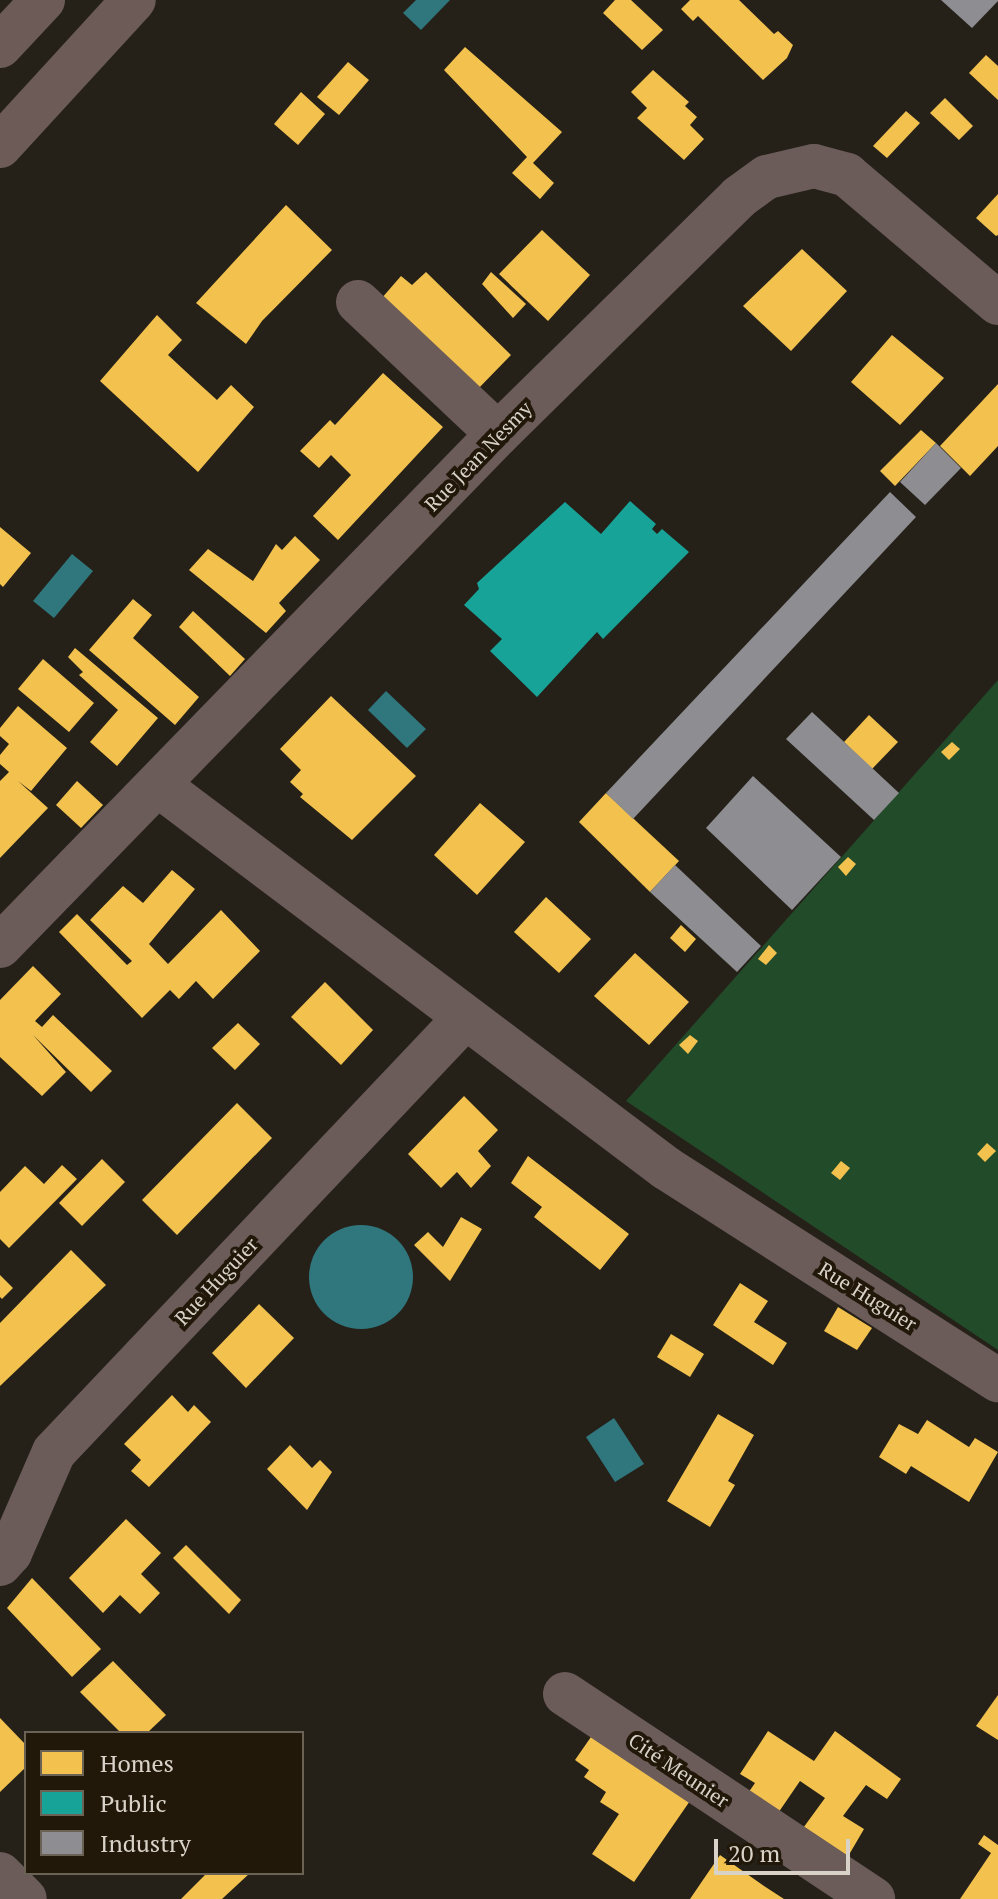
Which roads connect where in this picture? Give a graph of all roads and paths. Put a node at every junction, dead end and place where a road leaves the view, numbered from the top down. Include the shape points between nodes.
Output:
1 (43, 0) edge
2 (134, 0) edge
3 (0, 46) edge
4 (0, 146) edge
5 (358, 302) dead end
6 (998, 303) edge
7 (498, 434) junction
8 (158, 785) junction
9 (0, 946) edge
10 (464, 1019) junction
11 (998, 1380) edge
12 (0, 1564) edge
13 (565, 1694) dead end
14 (0, 1874) edge
15 (25, 1899) edge
16 (873, 1899) edge

1 - 3 main road
2 - 4 main road
5 - 7 street
6 - 7 street, Rue Jean Nesmy via 860,183 814,166 790,168 739,197
7 - 8 street, Rue Jean Nesmy
8 - 9 street, Rue Jean Nesmy
8 - 10 street, Rue Huguier
10 - 11 street, Rue Huguier via 666,1168
10 - 12 street, Rue Huguier via 54,1452 10,1553
13 - 16 street, Cité Meunier
14 - 15 street

